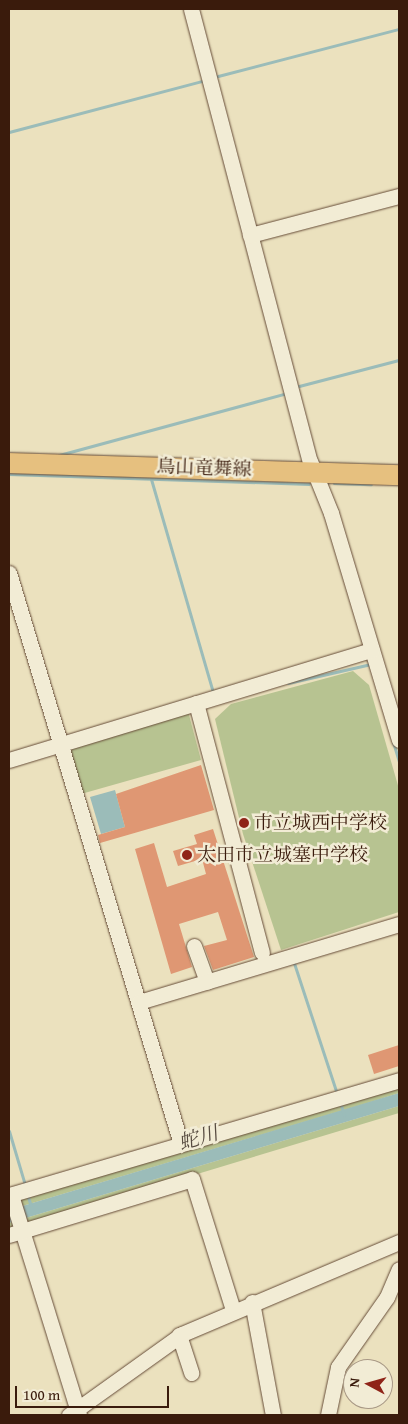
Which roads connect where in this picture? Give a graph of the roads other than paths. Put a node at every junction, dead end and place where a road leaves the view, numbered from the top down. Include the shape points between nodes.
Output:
1 (191, 9) edge
2 (399, 196) edge
3 (250, 235) junction
4 (9, 463) edge
5 (315, 472) junction
6 (399, 475) edge
7 (9, 573) edge
8 (372, 650) junction
9 (196, 703) junction
10 (399, 740) edge
11 (60, 744) junction
12 (9, 760) edge
13 (399, 924) edge
14 (194, 946) dead end
15 (262, 952) dead end
16 (206, 982) junction
17 (138, 999) junction
18 (399, 1080) edge
19 (181, 1144) junction
20 (10, 1196) edge
21 (17, 1232) edge
22 (399, 1242) edge
23 (399, 1269) edge
24 (252, 1302) junction
25 (233, 1310) junction
26 (179, 1335) junction
27 (191, 1373) dead end
28 (75, 1413) edge
29 (272, 1415) edge
30 (328, 1415) edge

1 - 3 street
2 - 3 street
3 - 5 street
4 - 5 main road, 鳥山竜舞線
5 - 6 main road, 鳥山竜舞線
5 - 8 street
7 - 11 street
8 - 9 street
8 - 10 street
9 - 11 street
9 - 15 street
11 - 12 street
11 - 17 street
13 - 16 street
14 - 16 street
16 - 17 street
17 - 19 street
18 - 19 street
19 - 20 street
20 - 21 street
21 - 25 street via 192,1179
21 - 28 street
22 - 24 street
23 - 30 street via 387,1297 338,1368
24 - 25 street
24 - 29 street
25 - 26 street
26 - 27 street
26 - 28 street

